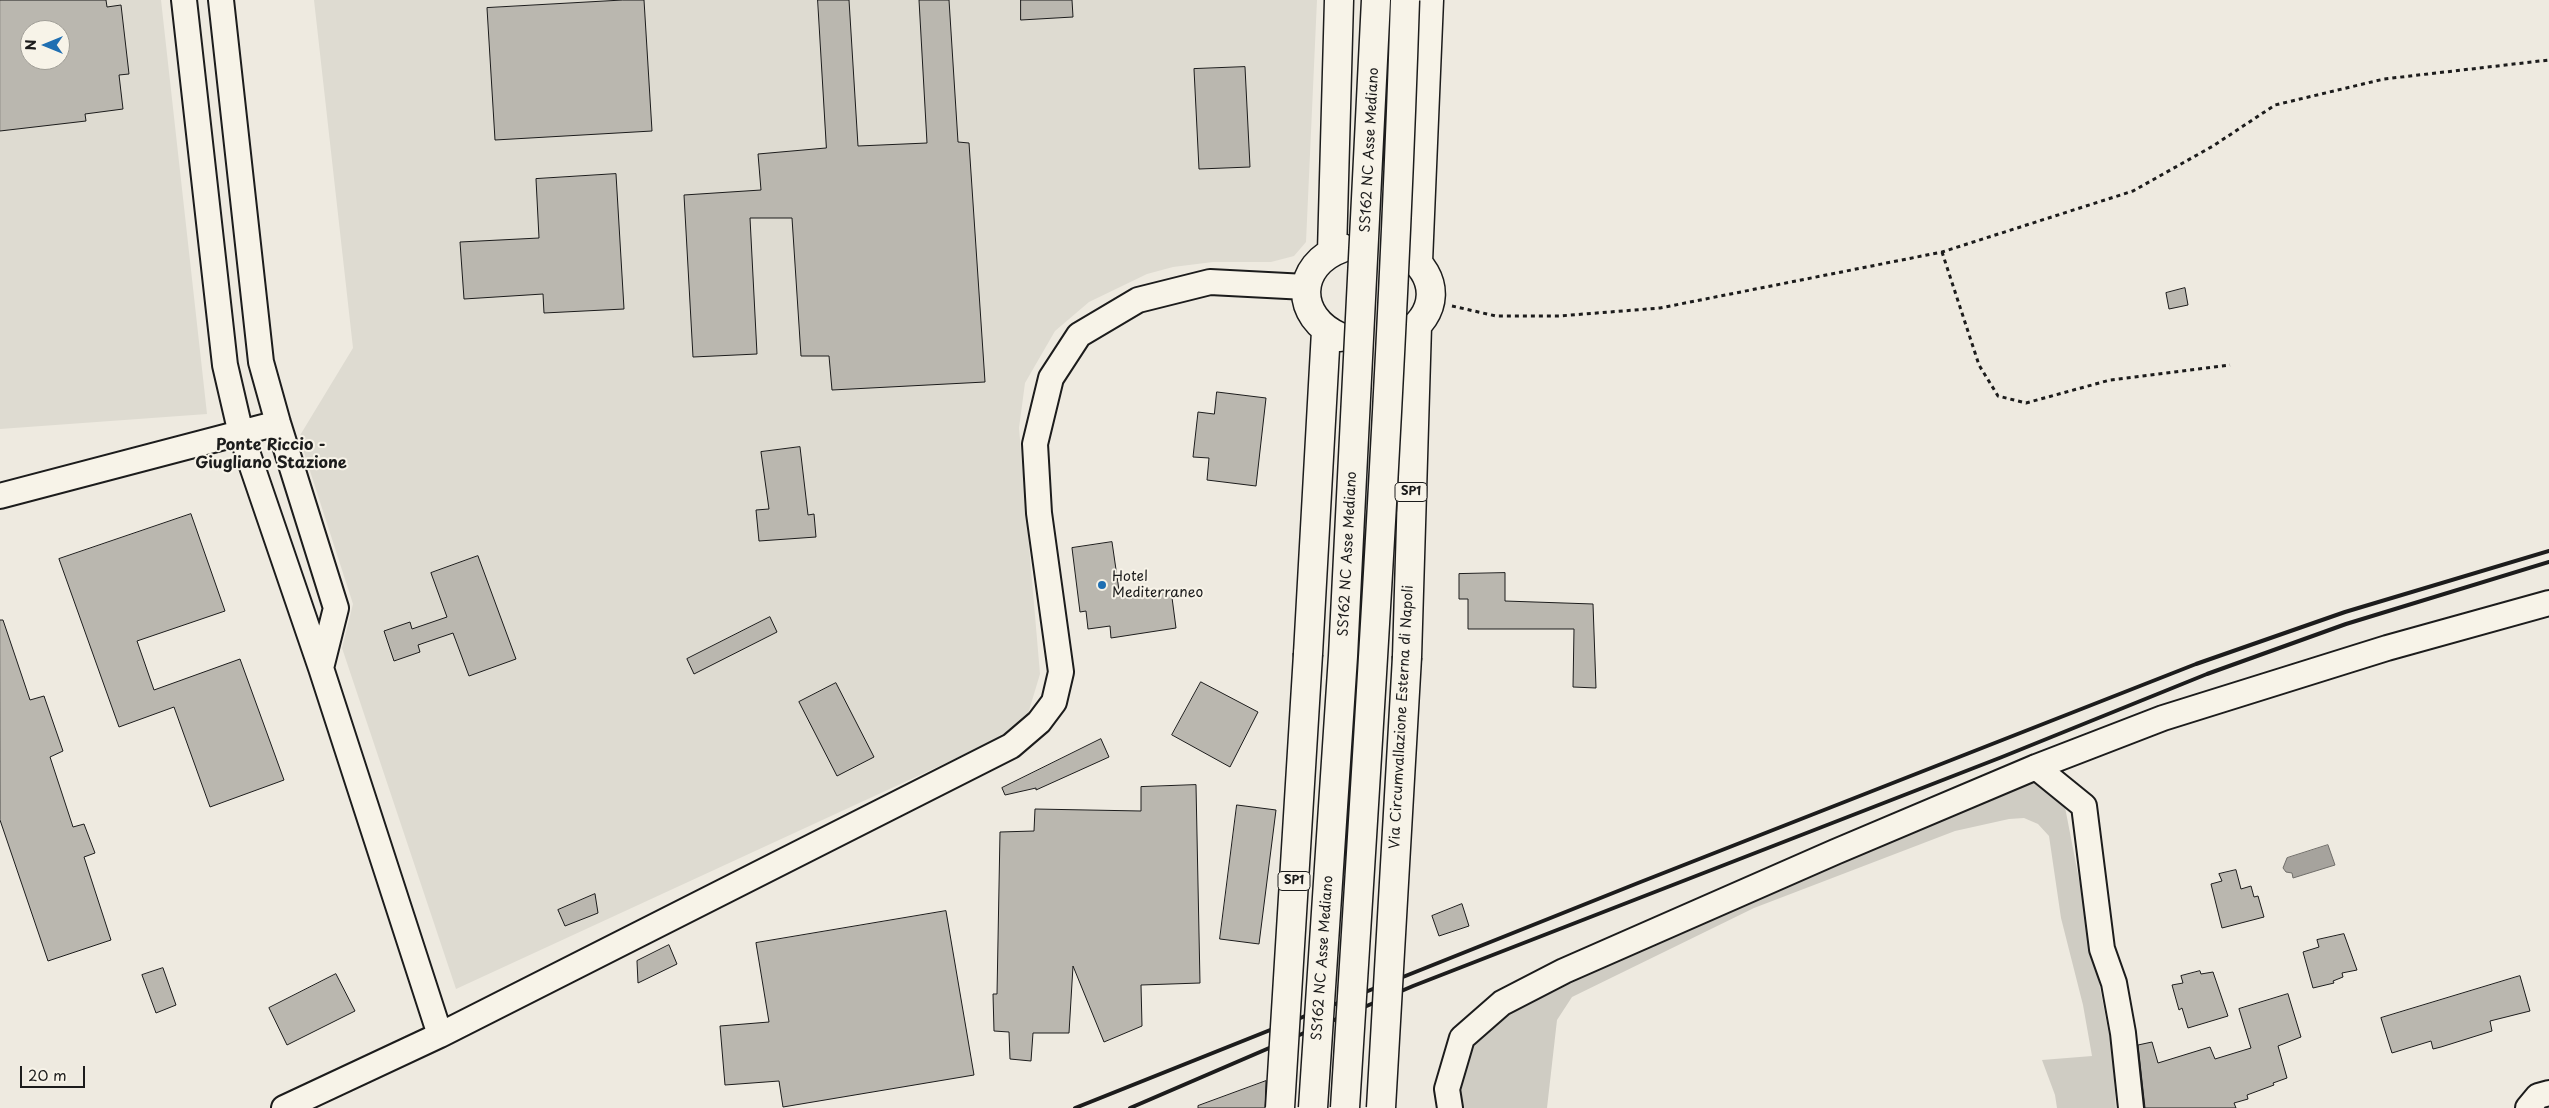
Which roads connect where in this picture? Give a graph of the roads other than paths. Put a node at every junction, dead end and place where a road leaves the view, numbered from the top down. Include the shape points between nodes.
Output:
1 (184, 0) edge
2 (220, 0) edge
3 (1340, 0) edge
4 (1376, 0) edge
5 (1405, 0) edge
6 (1429, 0) edge
7 (1306, 287) junction
8 (278, 423) junction
9 (240, 434) junction
10 (0, 496) edge
11 (2549, 603) edge
12 (321, 668) junction
13 (2036, 767) junction
14 (440, 1035) junction
15 (2549, 1093) edge
16 (284, 1108) edge
17 (1280, 1108) edge
18 (1314, 1108) edge
19 (1345, 1108) edge
20 (1381, 1108) edge
21 (1450, 1108) edge
22 (2131, 1108) edge
23 (2528, 1108) edge

1 - 9 street via 225,365
2 - 8 street via 261,362
3 - 7 main road via 1337,250 1316,263
4 - 18 main road, SS162 NC Asse Mediano, bridge via 1343,656
5 - 19 main road, SS162 NC Asse Mediano, bridge via 1400,160 1375,636
6 - 20 main road, Via Circumvallazione Esterna di Napoli / SP1, bridge via 1412,257 1427,274 1431,288 1425,317 1410,331 1407,657
7 - 14 street via 1210,282 1138,300 1079,335 1051,378 1036,444 1039,513 1060,672 1054,702 1039,722 1011,746
7 - 17 main road, SP1, bridge via 1308,307 1315,320 1333,334 1308,654
8 - 9 street
8 - 12 street via 336,608
9 - 10 street
9 - 12 street
11 - 13 street via 2387,648 2172,715
12 - 14 street
13 - 21 street via 1714,904 1564,971 1502,1003 1462,1038 1447,1089
13 - 22 street via 2084,806 2102,949 2123,1033
14 - 16 street
15 - 23 street via 2538,1096

